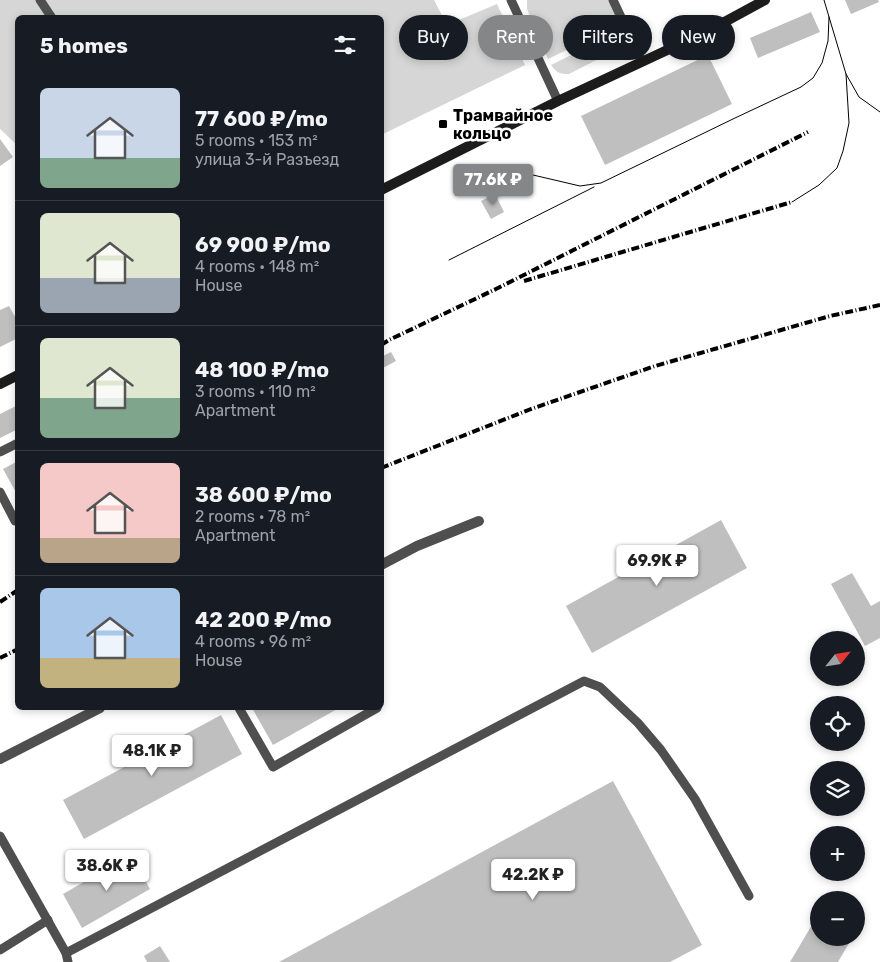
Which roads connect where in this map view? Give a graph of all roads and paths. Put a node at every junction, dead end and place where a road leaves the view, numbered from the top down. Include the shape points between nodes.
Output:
1 (40, 0) edge
2 (511, 0) edge
3 (613, 0) edge
4 (765, 0) edge
5 (50, 15) edge
6 (642, 62) junction
7 (558, 101) junction
8 (384, 188) edge
9 (15, 376) edge
10 (0, 384) edge
11 (15, 444) edge
12 (0, 452) edge
13 (0, 492) edge
14 (15, 521) edge
15 (479, 521) dead end
16 (384, 562) edge
17 (96, 710) edge
18 (240, 710) edge
19 (373, 710) edge
20 (0, 759) edge
21 (0, 836) edge
22 (749, 896) dead end
23 (48, 920) junction
24 (0, 950) edge
25 (67, 958) edge

1 - 5 lane
2 - 7 lane
3 - 6 lane
4 - 6 main road via 723,24
6 - 7 main road
7 - 8 main road
9 - 10 main road
11 - 12 lane
13 - 14 lane
15 - 16 street
17 - 20 street
18 - 19 lane via 273,767
21 - 23 lane
22 - 25 lane via 695,799 661,750 600,687 584,681
23 - 24 lane
23 - 25 lane

